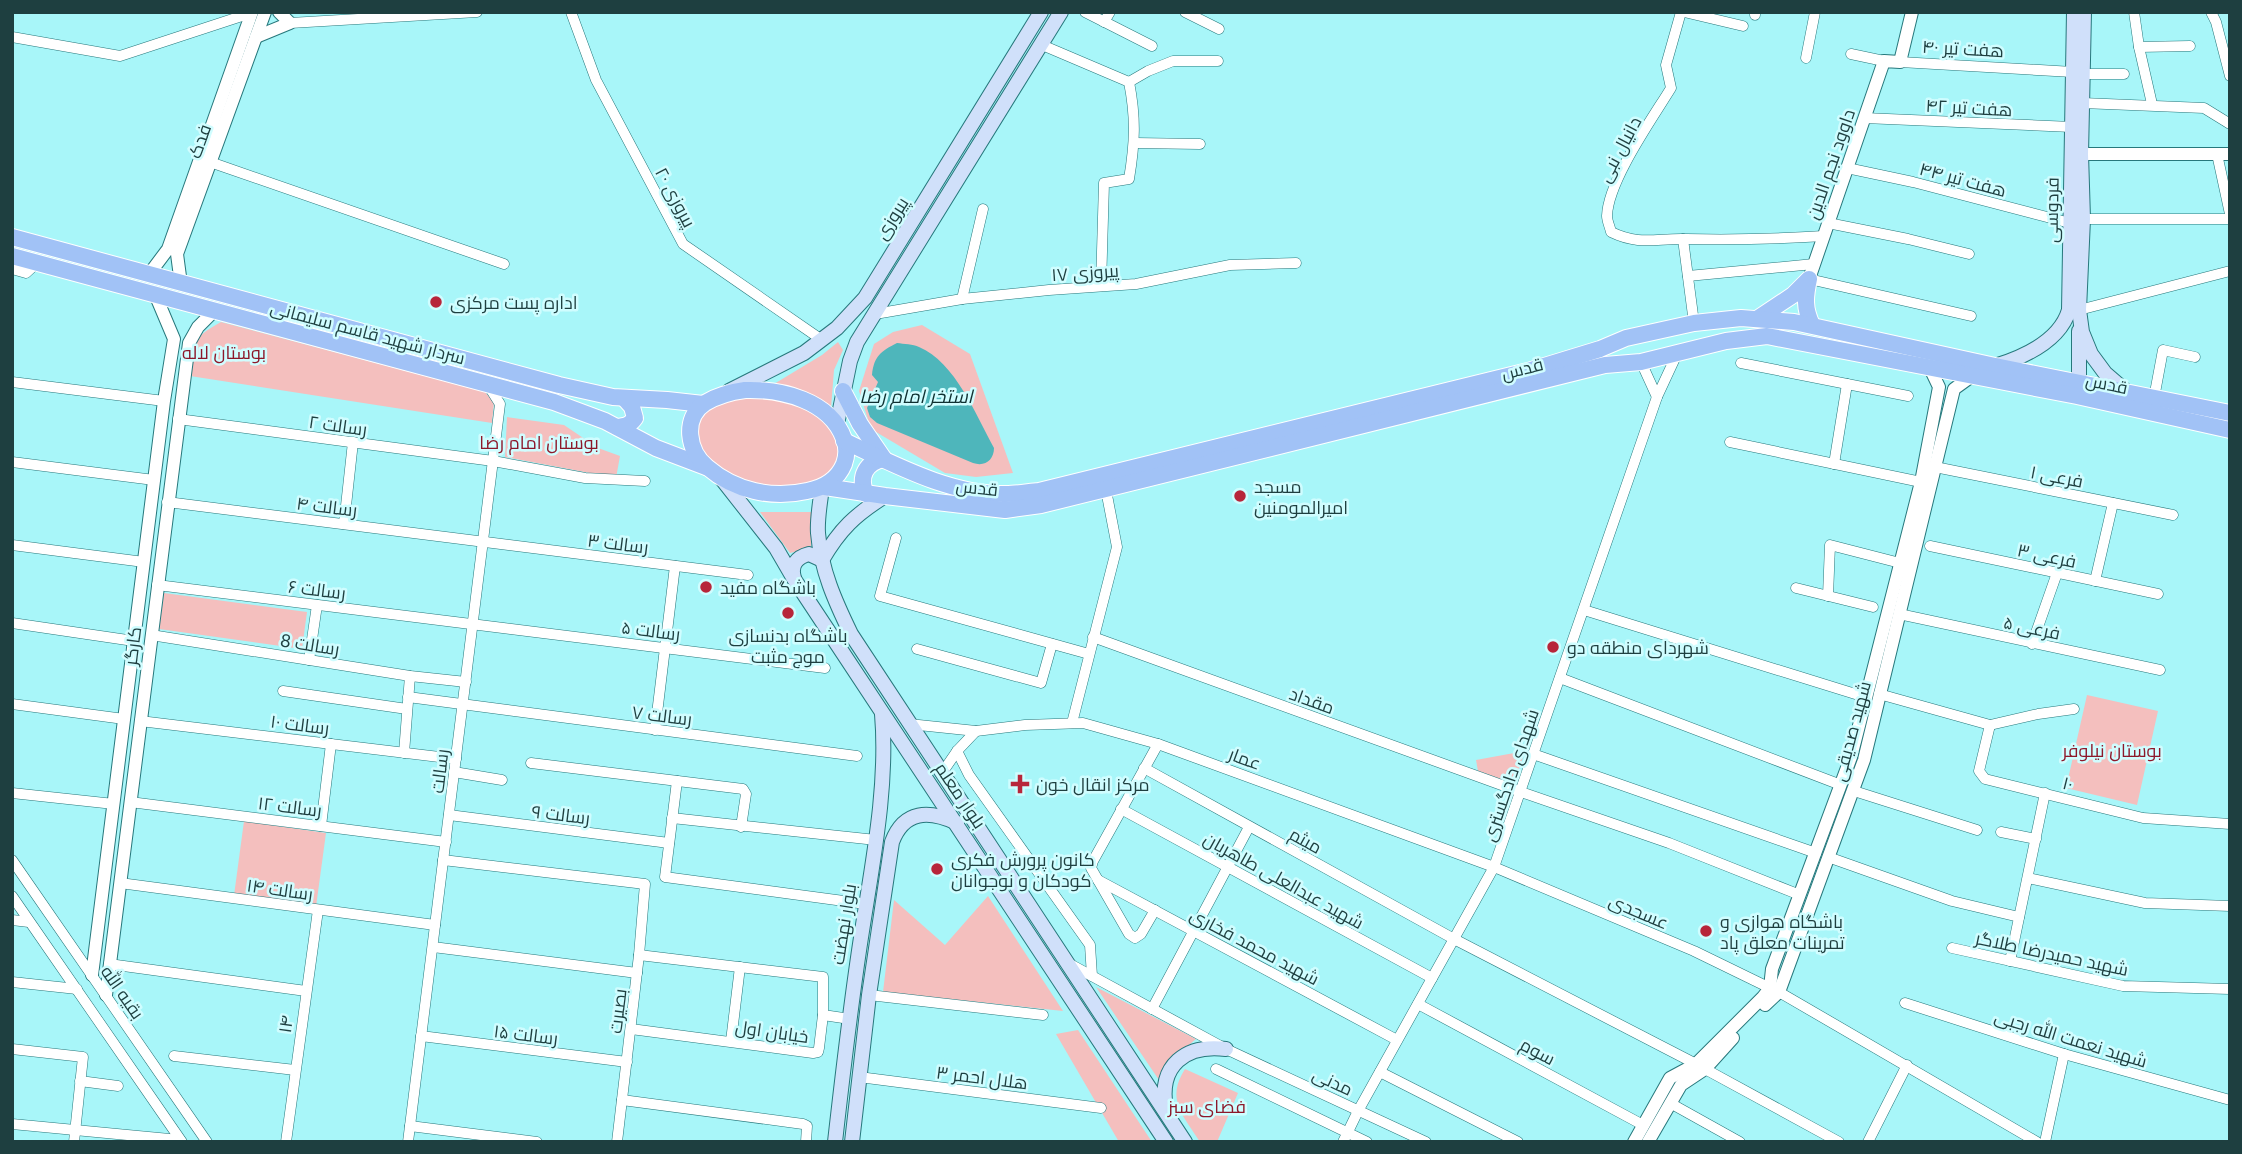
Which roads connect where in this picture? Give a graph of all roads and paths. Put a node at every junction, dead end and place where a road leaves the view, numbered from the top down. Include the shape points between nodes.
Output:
1 (265, 12) edge
2 (279, 12) edge
3 (477, 12) edge
4 (571, 12) edge
5 (1041, 12) edge
6 (1061, 12) edge
7 (1085, 12) edge
8 (1185, 12) edge
9 (1683, 12) edge
10 (1815, 12) edge
11 (1912, 12) edge
12 (2074, 12) edge
13 (2084, 12) edge
14 (2134, 12) edge
15 (2212, 12) edge
16 (251, 13) edge
17 (1107, 17) edge
18 (290, 23) junction
19 (1743, 26) dead end
20 (1219, 29) dead end
21 (12, 37) edge
22 (256, 37) junction
23 (1042, 45) junction
24 (1152, 46) dead end
25 (2190, 46) dead end
26 (2139, 47) junction
27 (1851, 54) dead end
28 (1807, 58) dead end
29 (1218, 61) dead end
30 (1884, 61) junction
31 (1900, 62) junction
32 (2229, 72) edge
33 (2078, 73) junction
34 (2124, 74) dead end
35 (1129, 82) junction
36 (2082, 103) junction
37 (2152, 104) junction
38 (1864, 118) junction
39 (2230, 124) edge
40 (2072, 127) junction
41 (1135, 144) junction
42 (1200, 144) dead end
43 (2076, 154) junction
44 (2224, 154) edge
45 (210, 162) junction
46 (1847, 168) junction
47 (983, 209) dead end
48 (2230, 216) edge
49 (2077, 221) junction
50 (1828, 223) junction
51 (1824, 236) junction
52 (12, 237) edge
53 (1683, 239) junction
54 (172, 251) junction
55 (1969, 254) dead end
56 (12, 256) edge
57 (37, 263) junction
58 (1296, 263) dead end
59 (504, 264) dead end
60 (12, 270) edge
61 (1812, 271) junction
62 (2230, 271) edge
63 (150, 273) junction
64 (1688, 276) junction
65 (181, 284) junction
66 (1101, 286) junction
67 (155, 294) junction
68 (962, 299) junction
69 (215, 310) junction
70 (2079, 310) junction
71 (875, 314) junction
72 (1971, 316) dead end
73 (1734, 319) junction
74 (1757, 319) junction
75 (1694, 323) junction
76 (1812, 326) junction
77 (1626, 338) junction
78 (174, 339) junction
79 (1736, 339) junction
80 (822, 340) junction
81 (189, 343) junction
82 (1677, 354) junction
83 (2195, 357) dead end
84 (1638, 362) junction
85 (1741, 363) dead end
86 (1929, 366) junction
87 (1995, 366) junction
88 (1972, 376) junction
89 (12, 382) edge
90 (488, 384) junction
91 (1847, 384) junction
92 (2078, 389) junction
93 (843, 391) junction
94 (2127, 392) junction
95 (724, 393) junction
96 (524, 394) junction
97 (1909, 396) dead end
98 (1657, 397) junction
99 (624, 398) junction
100 (2154, 398) junction
101 (164, 401) junction
102 (500, 404) junction
103 (703, 404) junction
104 (2230, 413) edge
105 (178, 419) junction
106 (1940, 420) junction
107 (837, 424) junction
108 (617, 427) junction
109 (2230, 430) edge
110 (844, 441) junction
111 (353, 442) junction
112 (1730, 442) dead end
113 (884, 459) junction
114 (494, 461) junction
115 (12, 462) edge
116 (1834, 464) junction
117 (1935, 467) junction
118 (712, 471) junction
119 (154, 480) junction
120 (645, 481) dead end
121 (1921, 482) junction
122 (823, 487) junction
123 (1106, 489) junction
124 (866, 494) junction
125 (885, 496) junction
126 (167, 502) junction
127 (2113, 503) junction
128 (2173, 515) dead end
129 (344, 524) junction
130 (148, 529) junction
131 (164, 531) junction
132 (896, 538) dead end
133 (483, 541) junction
134 (12, 545) edge
135 (1930, 546) dead end
136 (822, 560) junction
137 (144, 562) junction
138 (1900, 563) junction
139 (675, 566) junction
140 (2057, 573) junction
141 (748, 575) dead end
142 (794, 579) junction
143 (2095, 581) junction
144 (157, 584) junction
145 (1796, 588) dead end
146 (2158, 594) dead end
147 (1828, 596) junction
148 (317, 605) junction
149 (1873, 607) dead end
150 (1584, 610) junction
151 (1899, 614) junction
152 (12, 623) edge
153 (473, 625) junction
154 (151, 635) junction
155 (1093, 637) junction
156 (134, 641) junction
157 (2032, 643) junction
158 (1052, 644) junction
159 (665, 648) junction
160 (917, 649) dead end
161 (1089, 654) junction
162 (309, 660) junction
163 (825, 668) dead end
164 (2160, 670) dead end
165 (410, 676) junction
166 (1560, 678) junction
167 (466, 682) junction
168 (283, 691) dead end
169 (1879, 694) junction
170 (408, 697) junction
171 (1865, 697) junction
172 (12, 704) edge
173 (463, 706) junction
174 (407, 709) junction
175 (2074, 709) dead end
176 (882, 712) junction
177 (124, 719) junction
178 (140, 721) junction
179 (1072, 723) junction
180 (909, 724) junction
181 (1990, 725) junction
182 (654, 730) junction
183 (976, 731) junction
184 (331, 744) junction
185 (1158, 744) junction
186 (957, 751) junction
187 (404, 753) junction
188 (1533, 754) junction
189 (857, 756) dead end
190 (456, 759) junction
191 (531, 763) dead end
192 (1144, 768) junction
193 (454, 772) junction
194 (942, 774) junction
195 (502, 780) dead end
196 (677, 781) junction
197 (1841, 785) junction
198 (1854, 791) junction
199 (1521, 792) junction
200 (12, 793) edge
201 (2045, 793) junction
202 (130, 802) junction
203 (114, 804) junction
204 (1121, 809) junction
205 (449, 816) junction
206 (878, 817) junction
207 (672, 818) junction
208 (957, 823) junction
209 (2230, 824) edge
210 (321, 826) junction
211 (741, 827) junction
212 (897, 827) junction
213 (1249, 827) junction
214 (1977, 830) dead end
215 (2001, 832) dead end
216 (2036, 839) junction
217 (876, 840) junction
218 (446, 842) junction
219 (669, 843) junction
220 (1822, 855) junction
221 (12, 860) edge
222 (443, 860) junction
223 (1227, 867) junction
224 (1494, 867) junction
225 (2028, 878) junction
226 (1098, 880) junction
227 (120, 883) junction
228 (12, 895) edge
229 (1800, 895) junction
230 (866, 904) junction
231 (2230, 906) edge
232 (318, 910) junction
233 (1155, 910) junction
234 (2020, 917) junction
235 (12, 920) edge
236 (29, 922) junction
237 (435, 925) junction
238 (1192, 931) junction
239 (1454, 939) junction
240 (433, 947) junction
241 (1952, 948) dead end
242 (639, 954) junction
243 (2010, 961) junction
244 (1068, 963) junction
245 (110, 964) junction
246 (740, 967) junction
247 (637, 973) junction
248 (92, 975) junction
249 (1092, 976) junction
250 (1432, 978) junction
251 (12, 982) edge
252 (77, 989) junction
253 (2230, 989) edge
254 (1774, 990) junction
255 (306, 991) junction
256 (106, 995) junction
257 (869, 995) junction
258 (1905, 1003) dead end
259 (1418, 1004) junction
260 (1152, 1009) junction
261 (823, 1015) junction
262 (1043, 1015) dead end
263 (850, 1019) junction
264 (631, 1029) junction
265 (421, 1036) junction
266 (1397, 1040) junction
267 (731, 1041) junction
268 (12, 1049) edge
269 (1226, 1049) junction
270 (2064, 1054) junction
271 (174, 1056) dead end
272 (627, 1062) junction
273 (1907, 1065) junction
274 (1700, 1066) junction
275 (1216, 1069) dead end
276 (295, 1070) junction
277 (1380, 1072) junction
278 (859, 1077) junction
279 (80, 1081) junction
280 (118, 1086) dead end
281 (622, 1100) junction
282 (2230, 1100) edge
283 (1670, 1103) junction
284 (1101, 1108) dead end
285 (1358, 1111) junction
286 (1166, 1113) junction
287 (12, 1124) edge
288 (1643, 1125) junction
289 (410, 1126) junction
290 (75, 1136) edge
291 (1346, 1137) edge
292 (181, 1141) edge
293 (207, 1142) edge
294 (286, 1142) edge
295 (408, 1142) edge
296 (537, 1142) edge
297 (617, 1142) edge
298 (806, 1142) edge
299 (835, 1142) edge
300 (852, 1142) edge
301 (1166, 1142) edge
302 (1185, 1142) edge
303 (1367, 1142) edge
304 (1426, 1142) edge
305 (1518, 1142) edge
306 (1634, 1142) edge
307 (1648, 1142) edge
308 (1740, 1142) edge
309 (1839, 1142) edge
310 (1868, 1142) edge
311 (2037, 1142) edge
312 (2045, 1142) edge

1 - 22 street, فدک
2 - 18 street
3 - 18 street
4 - 80 street, پیروزی ۲۰ via 596,80 683,244
5 - 80 main road, پیروزی via 865,298
6 - 23 main road, پیروزی
7 - 17 street
8 - 20 street
9 - 19 street
9 - 53 street, دانیال نبی via 1666,65 1671,89 1625,163 1606,218 1611,232 1629,241
10 - 28 street
11 - 31 street
12 - 33 main road, فردوسی
13 - 33 main road, فردوسی
14 - 26 street
15 - 32 street
16 - 21 street via 120,56
16 - 54 street, فدک
17 - 24 street
18 - 22 street
22 - 45 street, فدک
23 - 35 street
23 - 71 main road, پیروزی
25 - 26 street
26 - 37 street
27 - 30 street, هفت تیر ۴۰
29 - 35 street via 1173,61
30 - 31 street, هفت تیر ۴۰
30 - 38 street, داوود نجم الدین
31 - 33 street, هفت تیر ۴۰
33 - 34 street, هفت تیر ۴۰
33 - 36 main road, فردوسی
33 - 40 main road, فردوسی
35 - 41 street
36 - 37 street
36 - 43 main road, فردوسی
37 - 39 street via 2204,108
38 - 40 street, هفت تیر ۴۲
38 - 46 street, داوود نجم الدین
40 - 43 main road, فردوسی
41 - 42 street
41 - 66 street via 1129,179 1104,183
43 - 44 street
43 - 49 main road, فردوسی
44 - 48 street
45 - 54 street, فدک
45 - 59 street
46 - 49 street, هفت تیر ۴۴
46 - 50 street, داوود نجم الدین
47 - 68 street
48 - 49 street, هفت تیر ۴۴
49 - 70 main road, فردوسی
49 - 87 main road, فردوسی via 2065,323 2019,359
50 - 51 street, داوود نجم الدین
50 - 55 street
51 - 53 street, دانیال نبی
51 - 61 street, داوود نجم الدین
52 - 63 main road
53 - 64 street
54 - 63 street, فدک
54 - 65 street, فدک
56 - 57 main road, سردار شهید قاسم سلیمانی
57 - 60 street via 26,273
57 - 67 main road, سردار شهید قاسم سلیمانی
58 - 66 street, پیروزی ۱۷ via 1230,265 1136,284
61 - 64 street
61 - 72 street
61 - 74 main road via 1793,295
61 - 76 main road via 1804,301
62 - 70 street
63 - 65 main road
64 - 75 street
65 - 99 main road via 559,385
66 - 68 street, پیروزی ۱۷
67 - 69 main road, سردار شهید قاسم سلیمانی
67 - 78 street
68 - 71 street, پیروزی ۱۷
69 - 81 street, کارگر
69 - 90 main road, سردار شهید قاسم سلیمانی
70 - 92 main road, فردوسی
70 - 94 main road, فردوسی via 2091,354
71 - 93 main road, پیروزی via 857,342
73 - 74 main road, قدس
73 - 75 main road, قدس
73 - 79 main road via 1741,331
74 - 76 main road, قدس
75 - 77 main road, قدس
76 - 87 main road, قدس
77 - 84 main road via 1620,356
77 - 113 main road, قدس via 1528,371 1039,491 1005,495 958,488
78 - 81 street via 182,337
78 - 101 street, کارگر
79 - 82 main road, قدس
79 - 86 main road, قدس via 1767,336
80 - 95 main road, پیروزی
81 - 105 street, کارگر
82 - 84 main road, قدس
82 - 98 street, شهدای دادگستری
83 - 100 street via 2163,351
84 - 98 street
84 - 123 main road, قدس via 1605,365
85 - 91 street
86 - 88 main road, قدس
86 - 106 street, شهید صدیقی via 1939,387
87 - 92 main road, قدس
88 - 92 main road, قدس
88 - 106 street, شهید صدیقی via 1954,389
89 - 101 street
90 - 96 main road, سردار شهید قاسم سلیمانی
90 - 102 street
91 - 97 street
91 - 116 street
92 - 94 main road, قدس
92 - 109 main road, قدس
93 - 107 main road, پیروزی
93 - 113 main road
94 - 100 main road, قدس
95 - 103 main road
95 - 107 main road via 763,390 795,397
96 - 102 street
96 - 108 main road, سردار شهید قاسم سلیمانی
98 - 150 street, شهدای دادگستری
99 - 103 main road
99 - 108 main road via 635,418
100 - 104 main road, قدس
101 - 119 street, کارگر
102 - 114 street, رسالت
103 - 118 main road via 695,414 690,438 693,450
105 - 111 street, رسالت ۲
105 - 126 street, کارگر
106 - 117 street, شهید صدیقی
106 - 121 street, شهید صدیقی
107 - 110 main road
108 - 118 main road, سردار شهید قاسم سلیمانی
110 - 113 main road, قدس
110 - 122 main road via 846,458 841,470
111 - 114 street, رسالت ۲
111 - 129 street
112 - 116 street
113 - 124 main road via 874,461 864,472
114 - 120 street, رسالت ۲ via 584,478
114 - 133 street, رسالت
115 - 119 street
116 - 121 street
117 - 127 street, فرعی ۱
117 - 151 street, شهید صدیقی
118 - 122 main road via 742,488 775,495
118 - 142 main road, بلوار معلم via 776,548
119 - 130 street, کارگر
121 - 138 street, شهید صدیقی
122 - 124 main road, قدس
122 - 136 main road, بلوار معلم via 818,531
123 - 125 main road, قدس via 1005,510
123 - 155 street via 1116,547
124 - 125 main road, قدس
125 - 136 main road via 857,514
126 - 129 street, رسالت ۴
126 - 131 street, کارگر
127 - 128 street, فرعی ۱
127 - 143 street
129 - 133 street, رسالت ۴
130 - 131 street
130 - 137 street, کارگر
131 - 144 street, کارگر
132 - 158 street via 880,596
133 - 139 street, رسالت ۳
133 - 153 street, رسالت
134 - 137 street
135 - 140 street, فرعی ۳
136 - 142 main road via 803,556 793,565
136 - 180 main road, بلوار معلم via 851,634
137 - 156 street, کارگر
138 - 147 street via 1830,545
138 - 171 street, شهید صدیقی
139 - 141 street, رسالت ۳
139 - 159 street
140 - 143 street, فرعی ۳
140 - 157 street
142 - 176 main road, بلوار معلم
143 - 146 street, فرعی ۳
144 - 148 street, رسالت ۶
144 - 154 street, کارگر
145 - 147 street
147 - 149 street
148 - 153 street, رسالت ۶
148 - 162 street
150 - 166 street, شهدای دادگستری
150 - 171 street
151 - 157 street, فرعی ۵
151 - 169 street, شهید صدیقی
152 - 156 street
153 - 159 street, رسالت ۵
153 - 167 street, رسالت
154 - 162 street, رسالت 8
154 - 178 street, کارگر
155 - 161 street
155 - 199 street, مقداد
156 - 177 street, کارگر
157 - 164 street, فرعی ۵
158 - 160 street via 1041,684
158 - 161 street
159 - 163 street, رسالت ۵
159 - 182 street
161 - 179 street
162 - 165 street, رسالت 8
165 - 167 street, رسالت 8
165 - 170 street
166 - 188 street, شهدای دادگستری
166 - 197 street
167 - 173 street, رسالت
168 - 174 street
169 - 181 street
169 - 198 street, شهید صدیقی
170 - 173 street, رسالت ۷
170 - 174 street
171 - 197 street, شهید صدیقی
172 - 177 street
173 - 182 street, رسالت ۷
173 - 190 street, رسالت
174 - 187 street
175 - 181 street
176 - 206 main road, بلوار نهضت
176 - 208 main road, بلوار معلم
177 - 203 street, کارگر
178 - 184 street, رسالت ۱۰
178 - 202 street, کارگر
179 - 183 street, عمار
179 - 185 street, عمار
180 - 183 street, عمار
180 - 194 main road, بلوار معلم
181 - 201 street, ۱۰ via 1981,776
182 - 189 street, رسالت ۷
183 - 186 street
184 - 187 street, رسالت ۱۰
184 - 210 street
185 - 192 street
185 - 224 street, عمار
186 - 194 street
186 - 249 street via 969,775 1090,946
187 - 190 street, رسالت ۱۰
188 - 199 street, شهدای دادگستری
188 - 220 street
190 - 193 street, رسالت
191 - 196 street
192 - 204 street
192 - 213 street, میثم
193 - 195 street
193 - 205 street, رسالت
194 - 244 main road, بلوار معلم
196 - 207 street
196 - 211 street via 743,789
197 - 220 street, شهید صدیقی
198 - 214 street
198 - 220 street, شهید صدیقی
199 - 224 street, شهدای دادگستری
199 - 229 street, مقداد via 1669,842
200 - 203 street
201 - 209 street, ۱۰ via 2143,818
201 - 216 street
202 - 210 street, رسالت ۱۲
202 - 227 street, کارگر
203 - 248 street, کارگر
204 - 223 street, شهید عبدالعلی طاهریان
204 - 226 street via 1093,861
205 - 218 street, رسالت
205 - 219 street, رسالت ۹
206 - 212 main road via 893,818
206 - 217 main road, بلوار نهضت
207 - 211 street
207 - 219 street
208 - 212 main road via 926,814
208 - 301 main road, بلوار معلم
210 - 218 street, رسالت ۱۲
211 - 217 street
212 - 257 main road, بلوار نهضت
213 - 223 street
213 - 239 street, میثم
215 - 216 street
216 - 225 street
217 - 230 main road, بلوار نهضت
218 - 222 street, رسالت
219 - 230 street via 665,877
220 - 229 street, شهید صدیقی
220 - 234 street via 1952,901
220 - 254 street, شهید صدیقی
221 - 248 street, بقیه الله
222 - 237 street, رسالت
222 - 242 street, بصیرت via 645,884
223 - 238 street
223 - 250 street, شهید عبدالعلی طاهریان
224 - 239 street, شهدای دادگستری
224 - 254 street, عسجدی via 1694,951
225 - 231 street via 2145,903
225 - 234 street
226 - 233 street, شهید محمد فخاری
226 - 233 street via 1135,938
227 - 232 street, رسالت ۱۴
227 - 245 street, کارگر
228 - 236 street, بقیه الله
229 - 254 street, شهید صدیقی via 1772,969
230 - 263 main road, بلوار نهضت
232 - 237 street, رسالت ۱۴
232 - 255 street, ۱۴
233 - 238 street, شهید محمد فخاری
234 - 243 street
235 - 236 street
236 - 252 street, بقیه الله
237 - 240 street, رسالت
238 - 260 street
238 - 266 street, شهید محمد فخاری
239 - 250 street, شهدای دادگستری
239 - 274 street, میثم
240 - 247 street
240 - 265 street, رسالت
241 - 243 street, شهید حمیدرضا طلاگر
242 - 246 street, خیابان اول
242 - 247 street, بصیرت
243 - 253 street, شهید حمیدرضا طلاگر via 2123,986
244 - 249 street, مدنی
244 - 286 main road, بلوار معلم
245 - 255 street
245 - 256 street, کارگر
246 - 261 street, خیابان اول via 823,977
246 - 267 street
247 - 264 street, بصیرت
248 - 256 street, بقیه الله
249 - 260 street, مدنی
250 - 259 street, شهدای دادگستری
251 - 252 street
252 - 292 street, بقیه الله
254 - 273 street, عسجدی
254 - 274 street, شهید صدیقی
255 - 276 street, ۱۴
256 - 293 street, بقیه الله
257 - 262 street
257 - 278 main road, بلوار نهضت
258 - 270 street, شهید نعمت الله رجبی
259 - 266 street, شهدای دادگستری
259 - 288 street, سوم
260 - 269 street, مدنی
261 - 263 street
261 - 267 street, خیابان اول via 818,1052
263 - 299 main road, بلوار نهضت
264 - 267 street, خیابان اول
264 - 272 street, بصیرت
265 - 272 street, رسالت ۱۵
265 - 289 street, رسالت
266 - 277 street, شهدای دادگستری
268 - 279 street via 83,1057
269 - 285 street, مدنی
269 - 286 main road via 1191,1051 1176,1062 1163,1095
270 - 282 street, شهید نعمت الله رجبی
270 - 312 street
271 - 276 street
272 - 281 street, بصیرت
273 - 310 street
273 - 311 street, عسجدی
274 - 283 street
274 - 288 street via 1670,1078
274 - 309 street, میثم
275 - 291 street
276 - 294 street, ۱۴
277 - 285 street, شهدای دادگستری
277 - 305 street
278 - 284 street, هلال احمر ۳
278 - 300 main road, بلوار نهضت
279 - 280 street
279 - 290 street
281 - 297 street, بصیرت
281 - 298 street via 803,1124 807,1126
283 - 307 street
283 - 308 street
285 - 291 street, شهدای دادگستری
285 - 304 street, مدنی
286 - 302 main road, بلوار معلم
287 - 290 street
288 - 306 street
289 - 295 street, رسالت
289 - 296 street
290 - 292 street
291 - 303 street

